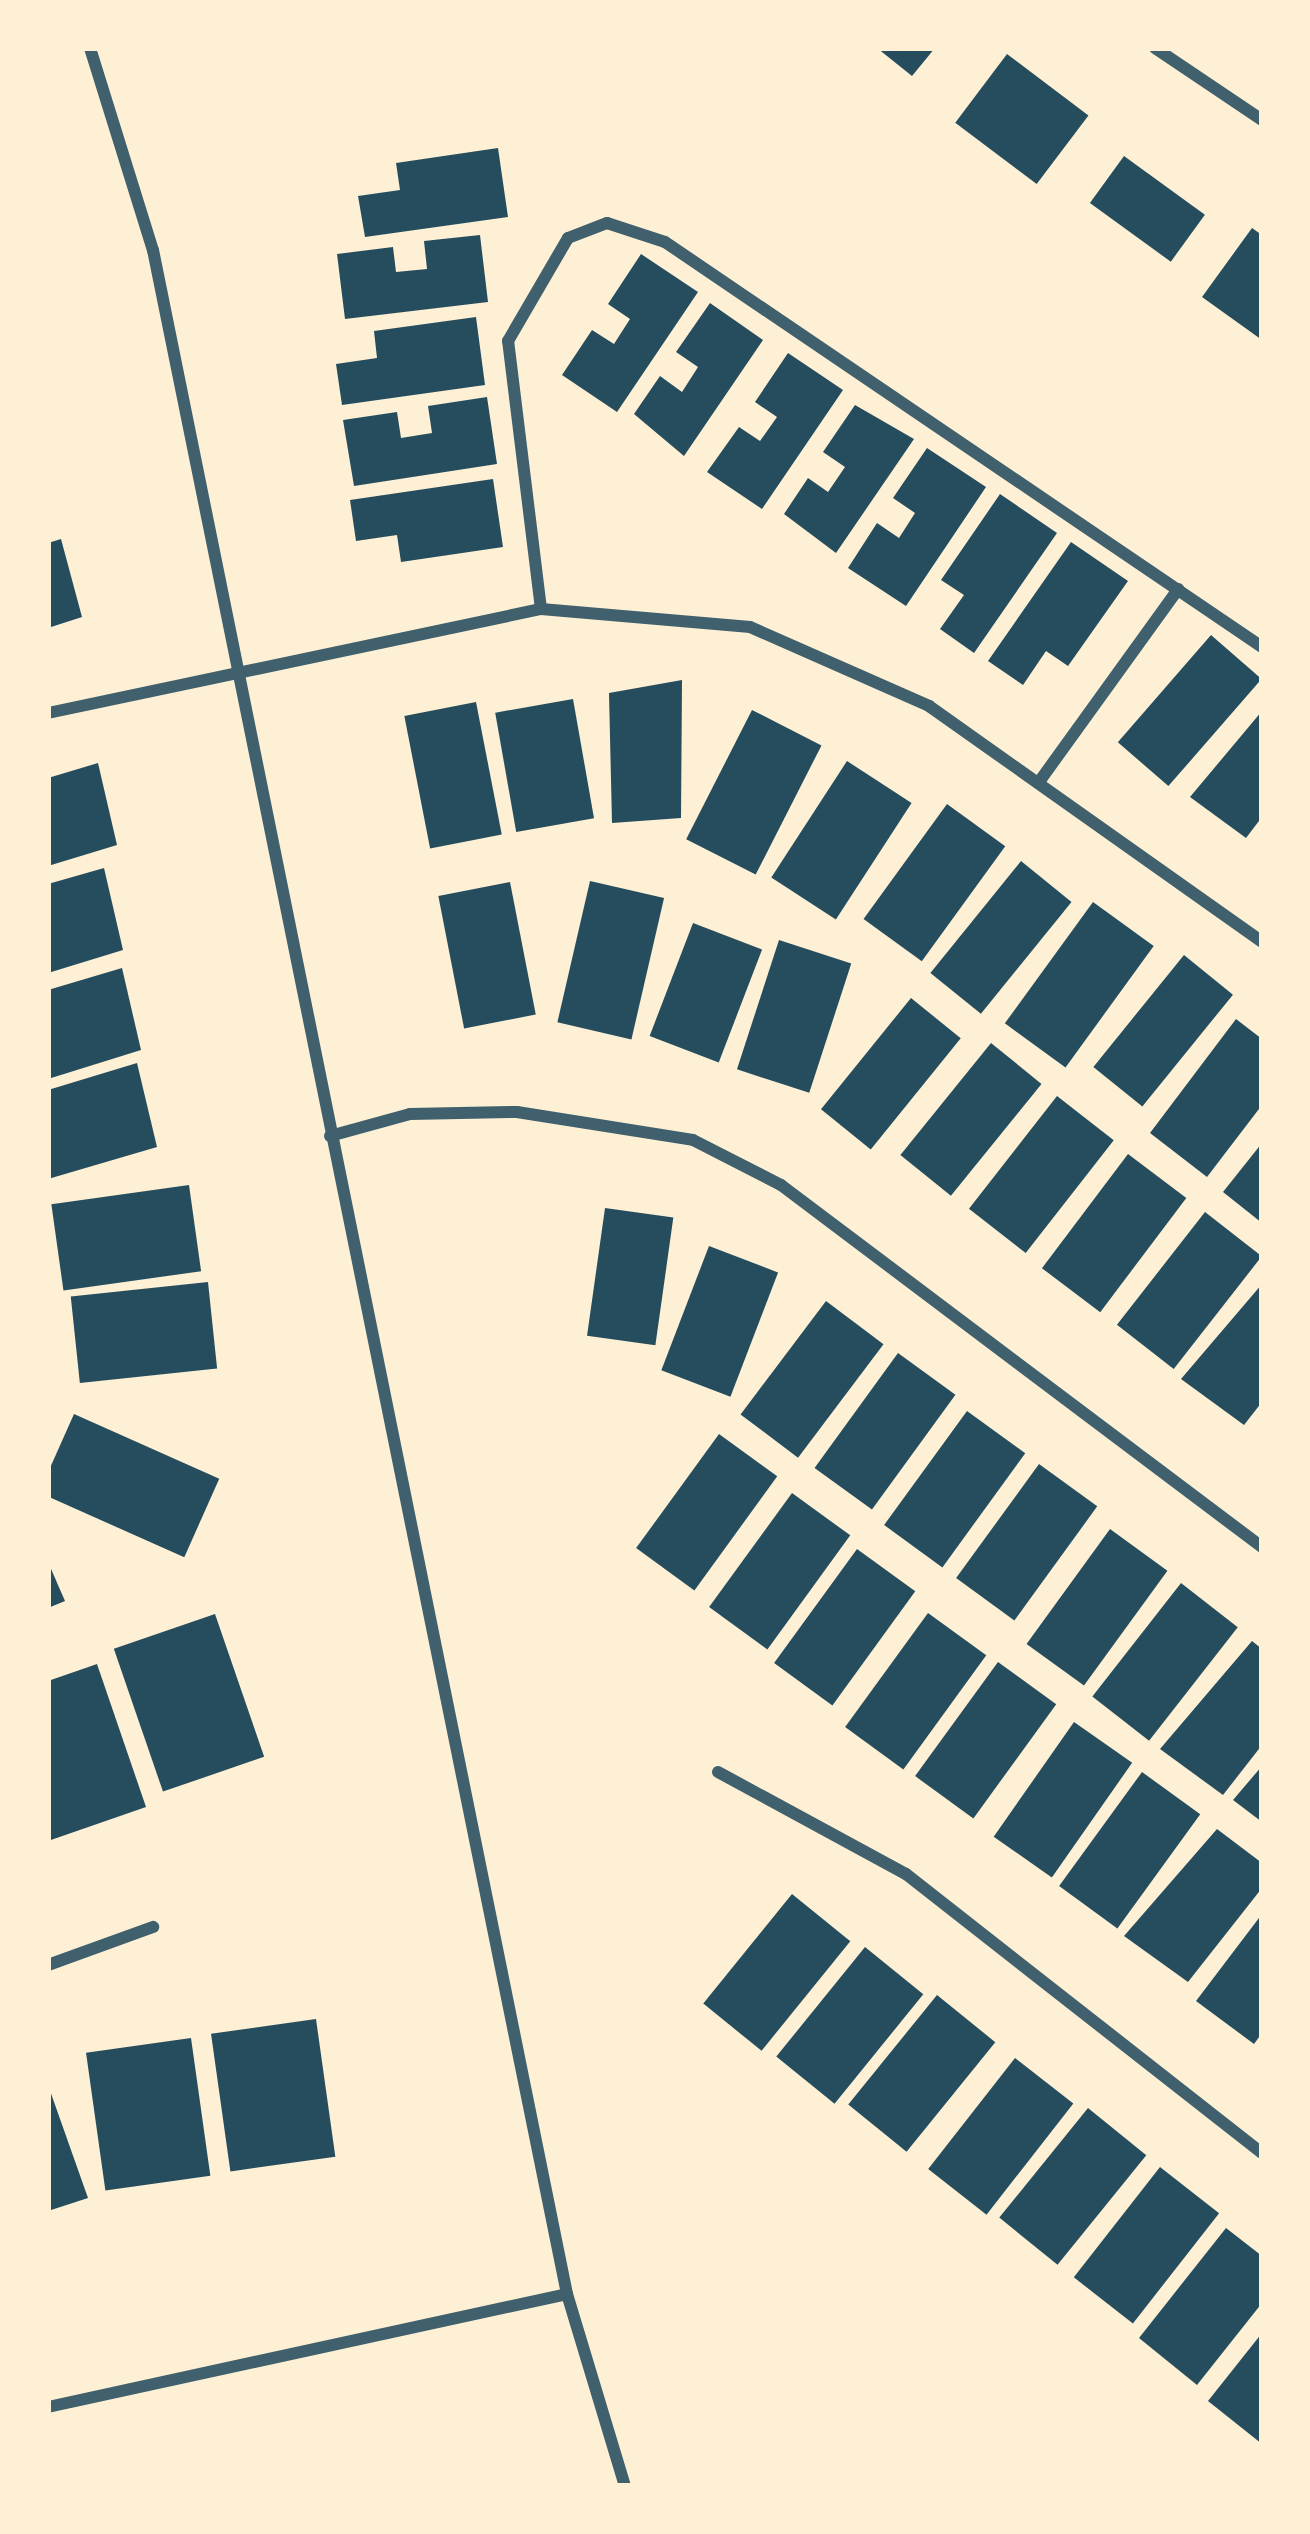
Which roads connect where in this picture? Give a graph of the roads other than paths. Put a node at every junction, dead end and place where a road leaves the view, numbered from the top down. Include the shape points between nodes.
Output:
1 (90, 48) edge
2 (1155, 48) edge
3 (1262, 119) edge
4 (1178, 589) junction
5 (541, 608) junction
6 (1262, 647) edge
7 (234, 666) junction
8 (48, 713) edge
9 (1039, 782) junction
10 (1262, 942) edge
11 (330, 1136) junction
12 (1262, 1546) edge
13 (718, 1772) dead end
14 (153, 1927) dead end
15 (48, 1965) edge
16 (1262, 2153) edge
17 (567, 2294) junction
18 (48, 2407) edge
19 (625, 2486) edge

1 - 7 street via 153,250
2 - 3 street
4 - 5 street via 665,242 607,223 568,238 508,340
4 - 6 street
4 - 9 street
5 - 7 street
5 - 9 street via 692,616 808,646 929,706
7 - 8 street
7 - 11 street
9 - 10 street
11 - 12 street via 410,1114 517,1112 693,1140 781,1185
11 - 17 street
13 - 16 street via 906,1874
14 - 15 street
17 - 18 street
17 - 19 street

